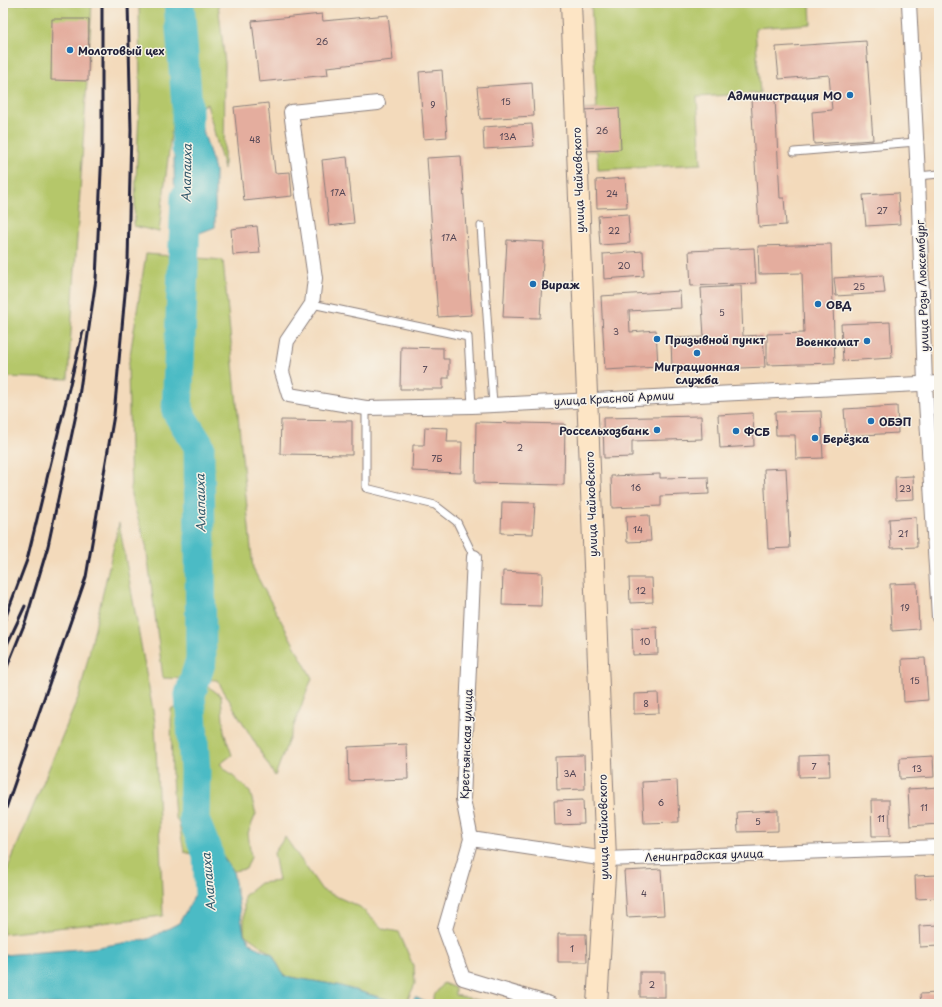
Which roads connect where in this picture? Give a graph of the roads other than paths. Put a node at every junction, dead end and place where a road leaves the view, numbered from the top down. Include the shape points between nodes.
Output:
1 (571, 3) edge
2 (909, 3) edge
3 (378, 103) dead end
4 (916, 142) junction
5 (794, 152) dead end
6 (939, 174) edge
7 (918, 176) junction
8 (481, 226) dead end
9 (312, 304) junction
10 (932, 384) edge
11 (587, 400) junction
12 (493, 405) junction
13 (472, 406) junction
14 (366, 408) junction
15 (474, 557) joint
16 (939, 617) edge
17 (471, 838) junction
18 (939, 847) edge
19 (606, 859) junction
20 (550, 1004) edge
21 (597, 1004) edge

1 - 11 main road, улица Чайковского
2 - 4 street, улица Розы Люксембург
3 - 9 street via 291,112 315,278
4 - 5 lane
4 - 7 street, улица Розы Люксембург
6 - 7 lane
7 - 10 street, улица Розы Люксембург
8 - 12 lane
9 - 13 lane via 468,337
9 - 14 street, улица Красной Армии via 287,340 282,372 289,395
10 - 11 street, улица Красной Армии
10 - 16 street, улица Розы Люксембург
11 - 12 street, улица Красной Армии
11 - 19 main road, улица Чайковского
12 - 13 street, улица Красной Армии
13 - 14 street, улица Красной Армии
14 - 15 lane via 366,488 435,505 457,522
15 - 17 street, Крестьянская улица via 463,799
17 - 19 street, Ленинградская улица
17 - 20 street, Крестьянская улица via 445,929 463,978
18 - 19 street, Ленинградская улица
19 - 21 main road, улица Чайковского

